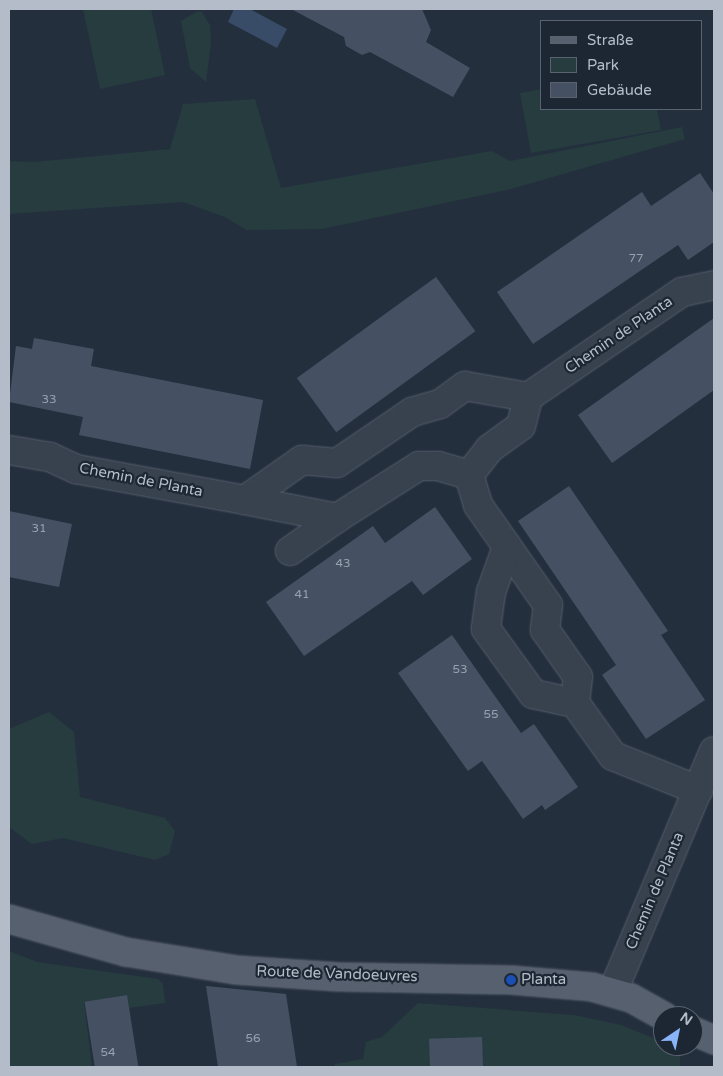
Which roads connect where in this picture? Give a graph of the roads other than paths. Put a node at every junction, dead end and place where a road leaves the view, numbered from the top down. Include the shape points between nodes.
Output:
1 (714, 285) edge
2 (528, 397) junction
3 (9, 450) edge
4 (469, 475) junction
5 (245, 500) junction
6 (337, 518) junction
7 (506, 547) junction
8 (290, 551) dead end
9 (575, 703) junction
10 (714, 752) edge
11 (698, 790) junction
12 (9, 919) edge
13 (613, 991) junction
14 (653, 1011) edge

1 - 2 street, Chemin de Planta via 682,292
2 - 4 street via 521,426 489,449
2 - 5 street via 465,386 440,404 412,412 337,463 302,460
3 - 5 street, Chemin de Planta via 50,457 76,469
4 - 6 street via 438,466 418,466
4 - 7 street via 478,505
5 - 6 street, Chemin de Planta
6 - 8 street
7 - 9 street via 548,605 546,630 578,677
7 - 9 street via 491,592 486,629 533,694
9 - 11 street via 613,756
10 - 11 street, Chemin de Planta
11 - 13 street, Chemin de Planta
12 - 13 main road, Route de Vandoeuvres via 126,952 236,970 339,977 511,980
13 - 14 main road, Route de Vandoeuvres

